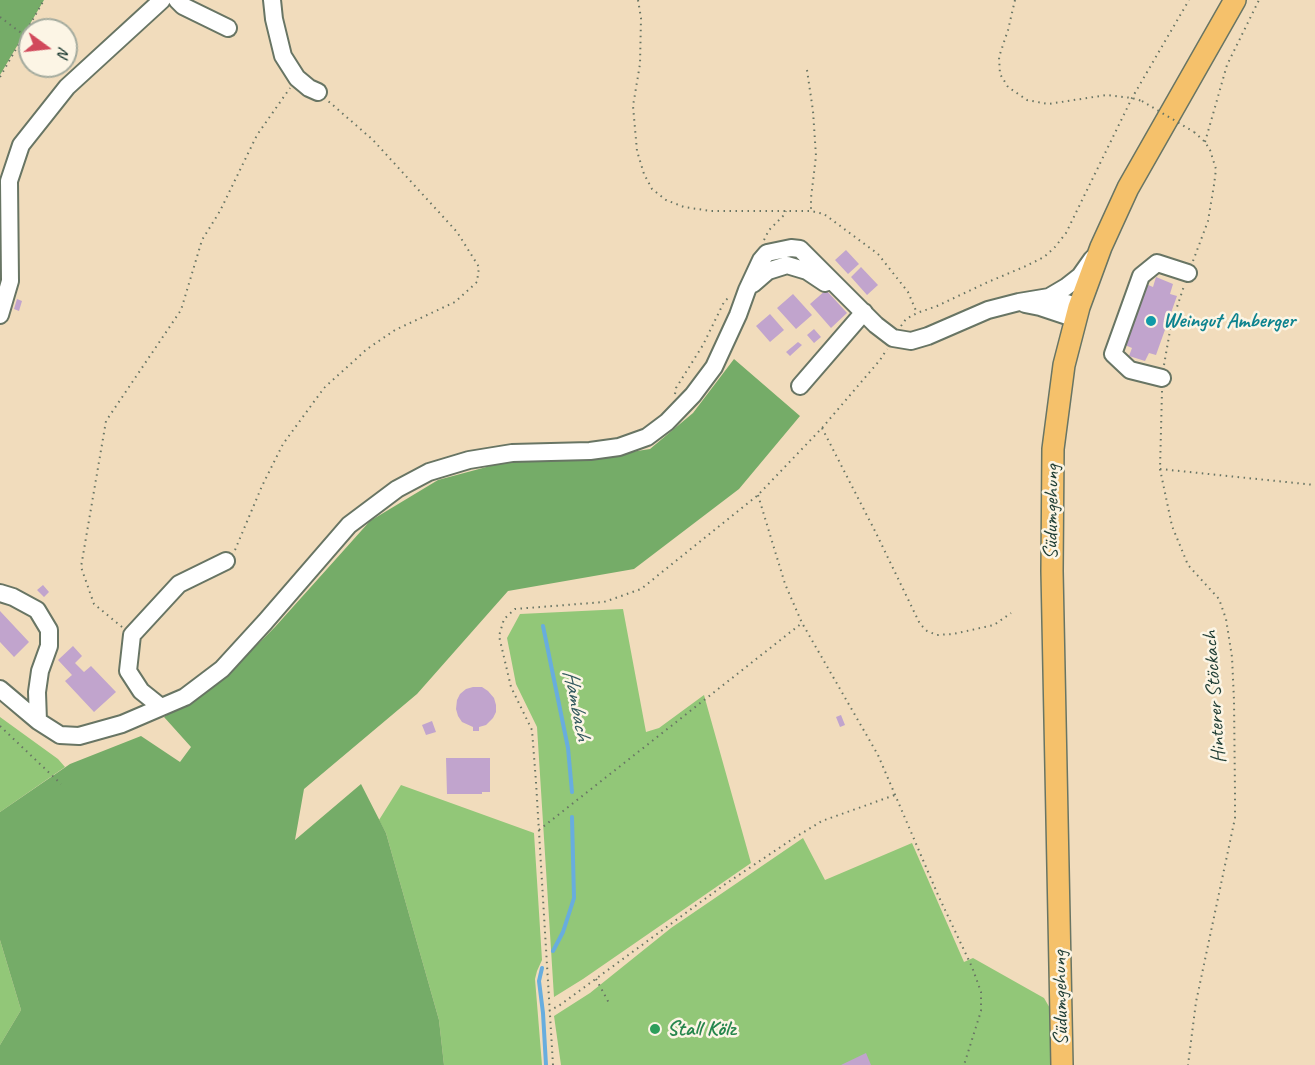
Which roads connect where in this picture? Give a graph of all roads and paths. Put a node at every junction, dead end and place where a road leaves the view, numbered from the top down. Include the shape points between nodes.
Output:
1 (44, 0) edge
2 (162, 0) edge
3 (177, 0) edge
4 (272, 0) edge
5 (638, 0) edge
6 (1016, 0) edge
7 (1189, 0) edge
8 (1235, 0) edge
9 (1259, 0) edge
10 (0, 17) edge
11 (34, 18) edge
12 (228, 28) dead end
13 (18, 30) edge
14 (18, 46) edge
15 (807, 70) dead end
16 (0, 77) edge
17 (297, 78) junction
18 (318, 92) joint
19 (1132, 98) junction
20 (1205, 142) junction
21 (811, 211) junction
22 (786, 212) junction
23 (1101, 246) junction
24 (764, 256) junction
25 (1188, 273) junction
26 (753, 289) junction
27 (1048, 297) junction
28 (1018, 302) junction
29 (861, 309) junction
30 (917, 313) junction
31 (1078, 313) junction
32 (0, 315) edge
33 (892, 338) junction
34 (1162, 378) junction
35 (800, 386) dead end
36 (677, 412) junction
37 (822, 428) junction
38 (1160, 469) junction
39 (1315, 485) edge
40 (758, 495) junction
41 (225, 561) joint
42 (0, 593) edge
43 (1011, 614) dead end
44 (802, 623) junction
45 (132, 635) junction
46 (0, 689) edge
47 (161, 707) junction
48 (38, 721) junction
49 (0, 726) edge
50 (61, 784) dead end
51 (895, 795) junction
52 (539, 830) junction
53 (596, 979) junction
54 (609, 1003) dead end
55 (549, 1011) junction
56 (553, 1065) edge
57 (964, 1065) edge
58 (1062, 1065) edge
59 (1188, 1065) edge

1 - 11 path
2 - 32 street via 67,87 21,145 9,181 10,281
3 - 12 street
4 - 17 street via 283,56
5 - 22 path via 640,64 633,106 637,151 652,189 684,207
6 - 19 path via 999,57 1000,74 1008,87 1027,100 1048,104 1107,95
7 - 19 path
8 - 23 main road, Südumgehung via 1128,188
9 - 20 path via 1227,65
10 - 13 path
14 - 16 path
15 - 21 path via 816,156
17 - 18 street
17 - 45 path via 257,135 202,240 181,310 106,421 81,567 94,604
18 - 41 path via 373,140 457,232 479,267 477,282 454,302 395,330 367,349 324,388 283,444 235,550
19 - 20 path, bridge
19 - 30 path via 1066,233 1054,247 1026,266
20 - 25 path, Hinterer Stöckach via 1216,169 1214,185 1208,221
21 - 22 path
21 - 30 path via 824,214 878,254 908,292
22 - 24 path via 760,246
23 - 27 street via 1080,276
23 - 31 main road, Südumgehung
24 - 26 street
24 - 29 street via 800,249
25 - 34 path, Hinterer Stöckach via 1171,325
25 - 34 street via 1157,263 1141,276 1113,354 1130,370
26 - 29 street via 768,271 787,265 807,272
26 - 36 street via 714,367
26 - 36 path via 734,292 724,302 676,388
27 - 28 street
27 - 31 street
28 - 31 street
28 - 33 street via 988,310 928,336 910,341
29 - 33 street
29 - 35 street
30 - 33 path via 906,319
31 - 58 main road, Südumgehung via 1064,365 1053,449
33 - 37 path via 880,360
34 - 38 path, Hinterer Stöckach
36 - 47 street via 647,437 619,447 512,453 470,460 429,472 397,489 349,525 222,669 185,697
37 - 40 path
37 - 43 path via 927,632 954,634 994,625
38 - 39 path
38 - 59 path, Hinterer Stöckach via 1172,526 1188,565 1219,599 1232,657 1234,818 1196,1002
40 - 44 path via 785,584
40 - 52 path via 641,589 604,602 515,609 504,619 499,636 511,687 532,730
41 - 45 street via 179,584
42 - 48 street via 37,610 50,630 37,692
44 - 51 path via 878,755
44 - 52 path
45 - 47 street via 128,671 141,691
46 - 48 street
47 - 48 street via 122,724 79,736 60,735
49 - 50 path
51 - 53 path via 822,821 794,838
51 - 57 path via 981,992 981,1011
52 - 55 path
53 - 54 path
53 - 55 path
55 - 56 path

